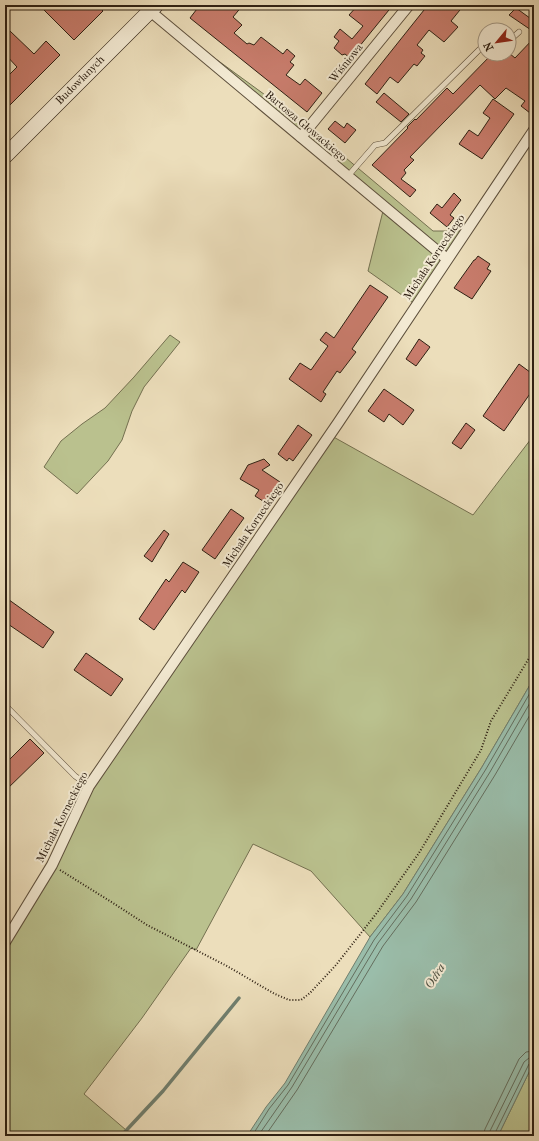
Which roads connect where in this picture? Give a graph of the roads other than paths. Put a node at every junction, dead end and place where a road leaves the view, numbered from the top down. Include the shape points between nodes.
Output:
1 (409, 5) edge
2 (153, 8) edge
3 (477, 52) edge
4 (534, 130) edge
5 (301, 137) junction
6 (5, 156) edge
7 (348, 176) junction
8 (447, 259) junction
9 (5, 705) edge
10 (88, 786) junction
11 (5, 942) edge

1 - 5 street, Wiśniowa
2 - 5 street, Bartosza Głowackiego
2 - 6 main road, Budowlanych
3 - 7 lane via 385,143 375,145
4 - 8 street, Michała Korneckiego
5 - 7 street, Bartosza Głowackiego
7 - 8 street, Bartosza Głowackiego
8 - 10 street, Michała Korneckiego via 334,429
9 - 10 lane via 74,776
10 - 11 street, Michała Korneckiego via 52,865

